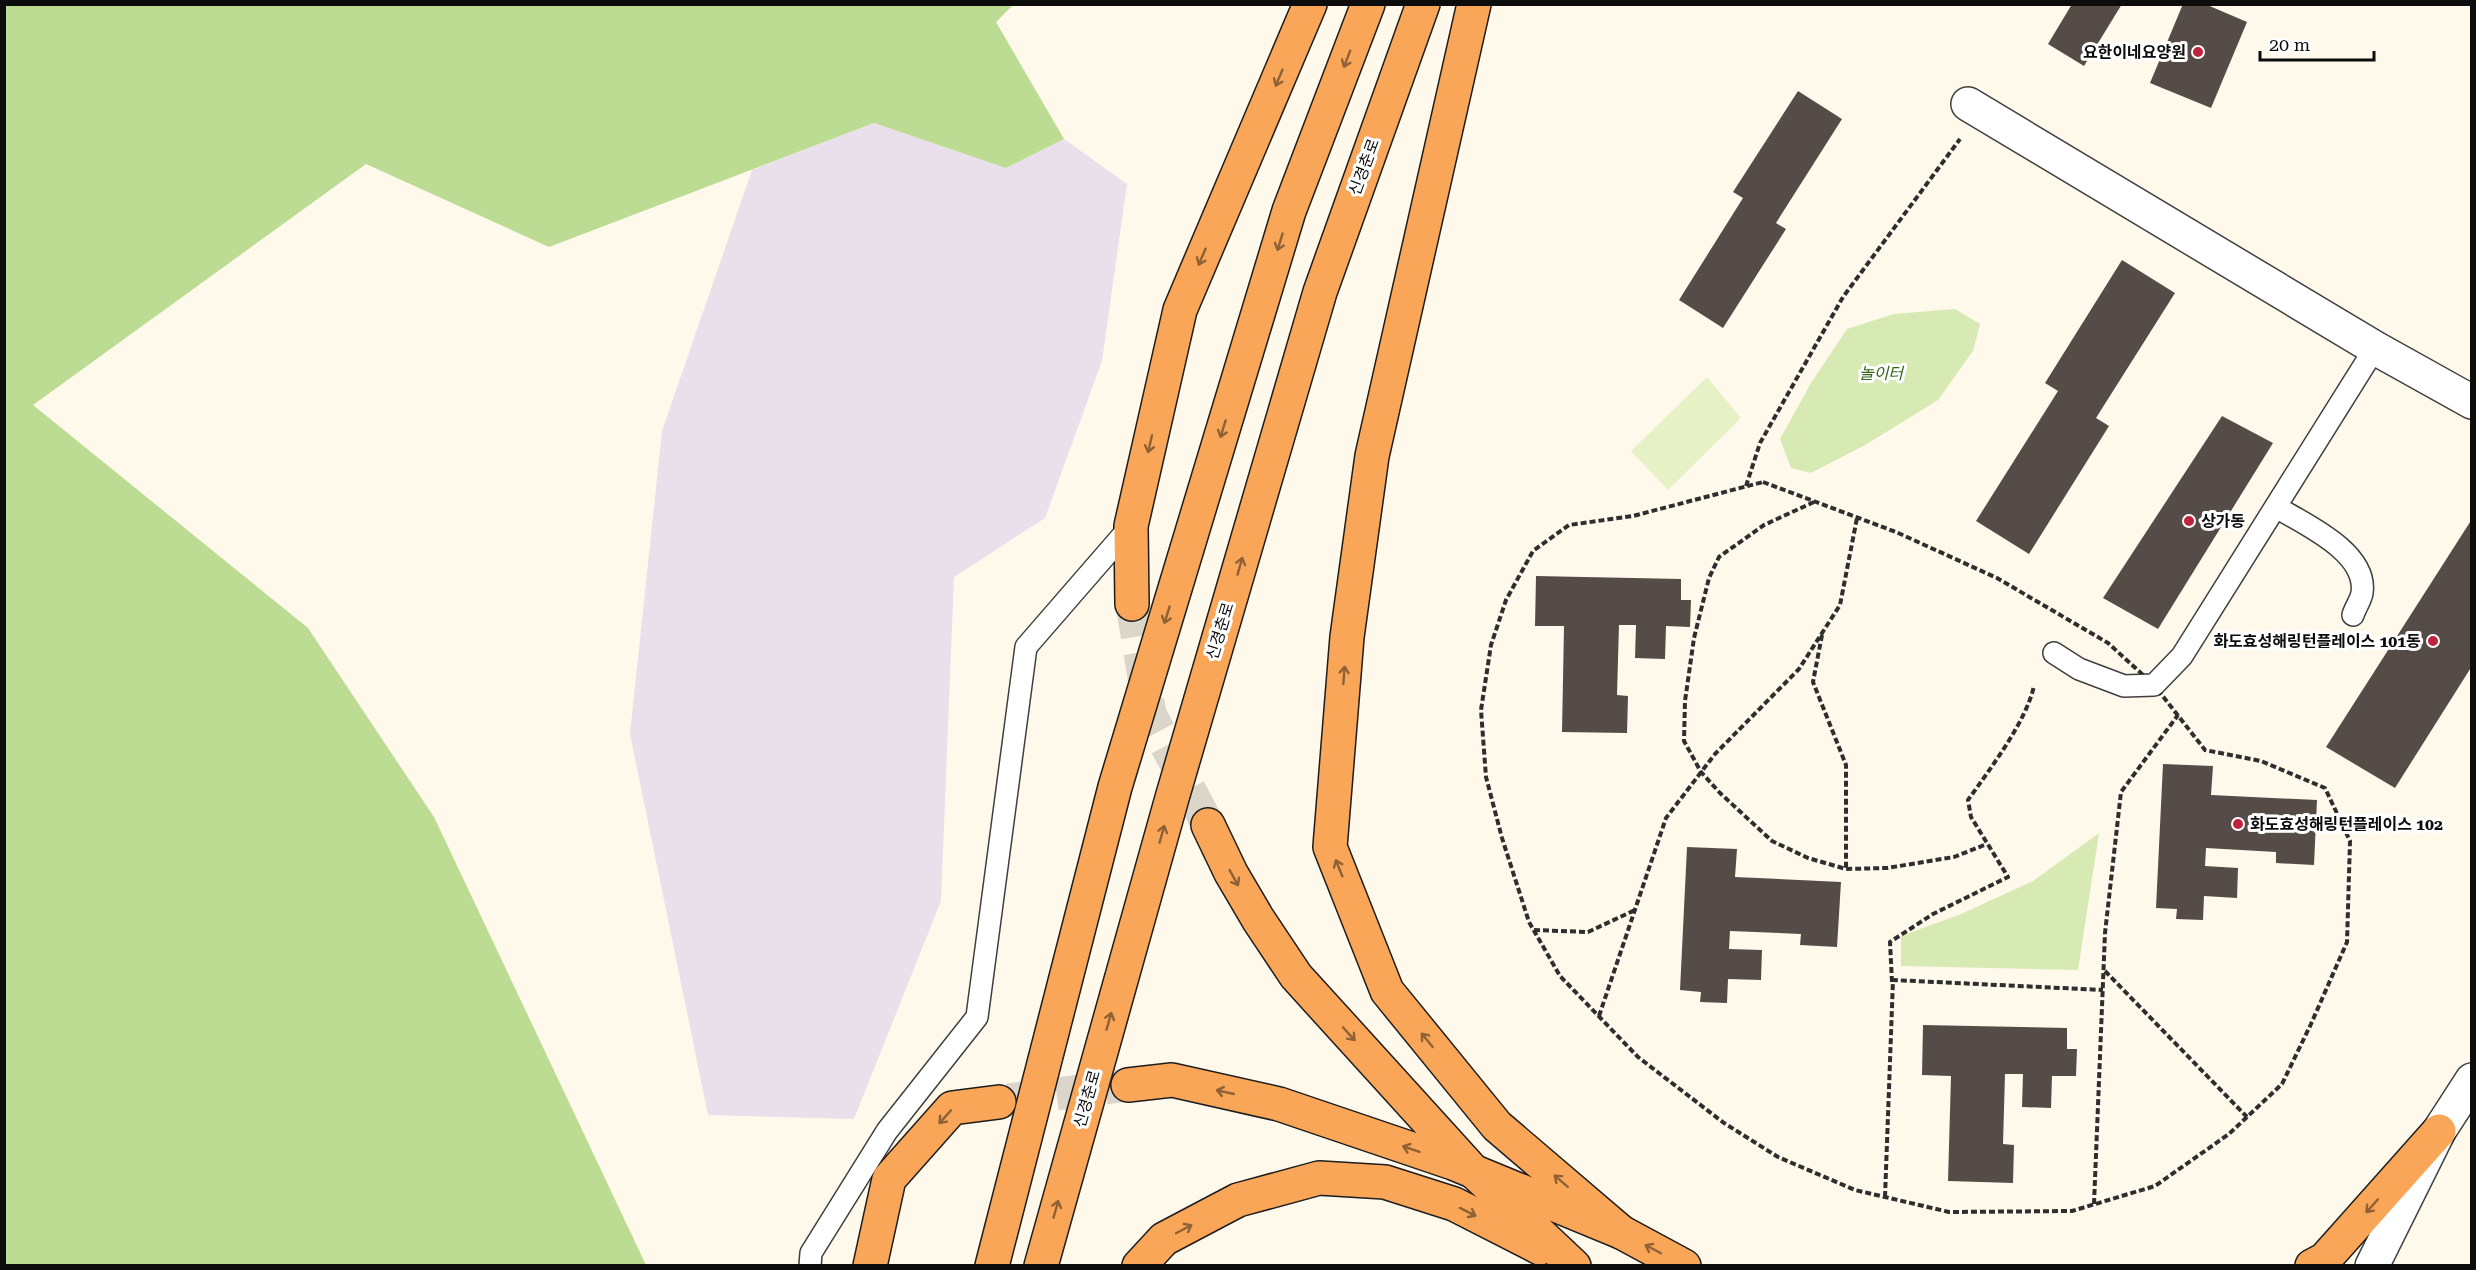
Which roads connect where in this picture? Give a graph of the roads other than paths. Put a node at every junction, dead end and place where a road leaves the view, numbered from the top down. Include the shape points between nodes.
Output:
1 (1310, 4) edge
2 (1368, 4) edge
3 (1423, 4) edge
4 (1474, 4) edge
5 (1975, 108) road end
6 (2375, 348) junction
7 (2472, 402) edge
8 (2276, 507) junction
9 (1131, 526) junction
10 (1132, 604) tunnel mouth
11 (2353, 615) dead end
12 (2054, 652) dead end
13 (1209, 825) tunnel mouth
14 (2472, 1080) edge
15 (1128, 1085) tunnel mouth
16 (999, 1102) tunnel mouth
17 (2439, 1131) junction
18 (1474, 1172) junction
19 (1621, 1232) junction
20 (810, 1266) edge
21 (870, 1266) edge
22 (992, 1266) edge
23 (1041, 1266) edge
24 (1140, 1266) edge
25 (1574, 1266) edge
26 (1684, 1266) edge
27 (2312, 1266) edge
28 (2372, 1266) edge

1 -> 9 highway via 1180,310
2 -> 22 highway via 1289,211 1118,776
23 -> 3 highway, 신경춘로 via 1320,292
19 -> 4 highway via 1497,1126 1387,991 1330,847 1347,637 1372,456
5 - 6 street
6 - 7 street
6 - 8 lane
8 - 11 lane via 2341,547 2359,570 2362,592
8 - 12 lane via 2182,656 2154,685 2124,686 2079,669
9 - 10 highway
9 - 20 lane via 1026,647 977,1017 887,1131 811,1253
13 -> 18 highway via 1252,910 1296,976
14 - 17 street
18 -> 15 highway via 1279,1104 1172,1080
16 -> 21 highway via 952,1108 889,1179
17 -> 27 highway via 2325,1258
17 - 28 street
18 - 19 highway
18 - 25 highway
26 -> 19 highway
24 -> 25 highway via 1164,1239 1238,1200 1319,1178 1385,1182 1454,1204

